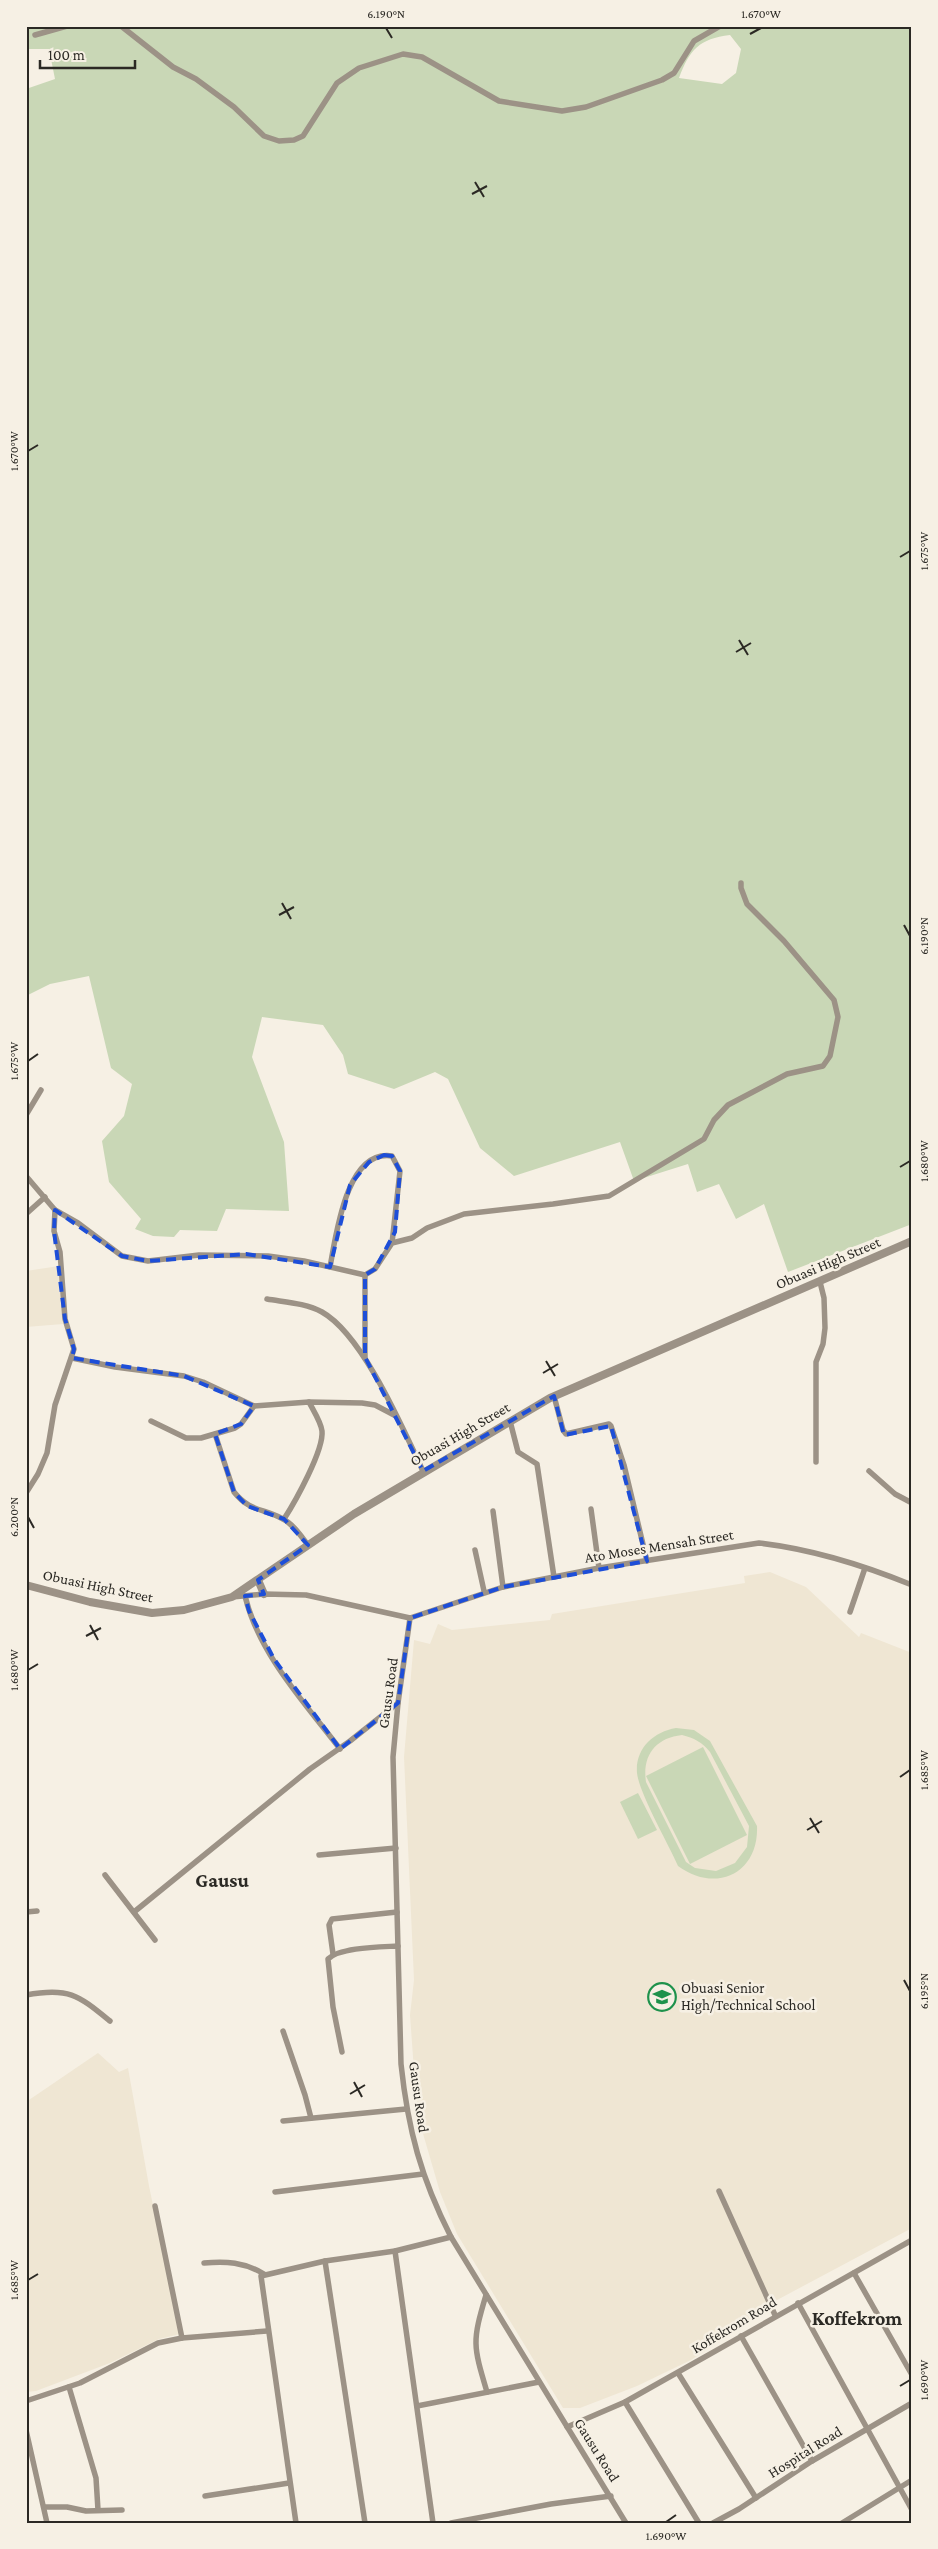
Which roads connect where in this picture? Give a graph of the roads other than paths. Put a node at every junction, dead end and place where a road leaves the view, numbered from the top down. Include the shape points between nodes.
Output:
1 (68, 26) edge
2 (121, 26) edge
3 (720, 26) edge
4 (35, 35) dead end
5 (741, 883) dead end
6 (41, 1090) dead end
7 (26, 1115) edge
8 (26, 1176) edge
9 (45, 1197) junction
10 (55, 1210) junction
11 (26, 1214) edge
12 (392, 1242) junction
13 (912, 1242) edge
14 (330, 1267) junction
15 (365, 1275) junction
16 (820, 1282) junction
17 (266, 1299) dead end
18 (364, 1357) junction
19 (72, 1358) junction
20 (554, 1396) junction
21 (309, 1402) junction
22 (254, 1406) junction
23 (396, 1416) junction
24 (151, 1421) dead end
25 (510, 1421) junction
26 (215, 1434) junction
27 (816, 1462) dead end
28 (423, 1471) junction
29 (869, 1471) dead end
30 (26, 1493) edge
31 (912, 1503) edge
32 (591, 1509) dead end
33 (493, 1511) dead end
34 (284, 1519) junction
35 (308, 1545) junction
36 (475, 1550) dead end
37 (646, 1561) junction
38 (599, 1568) junction
39 (865, 1568) junction
40 (554, 1577) junction
41 (258, 1580) junction
42 (26, 1585) edge
43 (912, 1585) edge
44 (503, 1586) junction
45 (484, 1591) junction
46 (264, 1594) junction
47 (246, 1596) junction
48 (232, 1597) junction
49 (850, 1612) dead end
50 (410, 1618) junction
51 (398, 1703) junction
52 (340, 1748) junction
53 (396, 1848) junction
54 (320, 1855) dead end
55 (105, 1875) dead end
56 (36, 1911) dead end
57 (26, 1912) edge
58 (134, 1912) junction
59 (397, 1912) junction
60 (155, 1940) dead end
61 (398, 1946) junction
62 (333, 1954) junction
63 (26, 1994) edge
64 (110, 2021) dead end
65 (283, 2031) dead end
66 (342, 2052) dead end
67 (406, 2109) junction
68 (310, 2118) junction
69 (282, 2121) dead end
70 (423, 2174) junction
71 (718, 2191) dead end
72 (275, 2192) dead end
73 (155, 2206) dead end
74 (451, 2237) junction
75 (912, 2240) edge
76 (395, 2252) junction
77 (325, 2261) junction
78 (204, 2263) dead end
79 (854, 2272) junction
80 (264, 2274) junction
81 (486, 2295) junction
82 (798, 2303) junction
83 (775, 2315) junction
84 (267, 2331) junction
85 (741, 2336) junction
86 (182, 2338) junction
87 (678, 2373) junction
88 (912, 2374) edge
89 (539, 2382) junction
90 (69, 2387) junction
91 (487, 2392) junction
92 (26, 2401) edge
93 (625, 2402) junction
94 (912, 2403) edge
95 (417, 2406) junction
96 (567, 2427) junction
97 (866, 2429) junction
98 (26, 2430) edge
99 (812, 2461) junction
100 (912, 2480) edge
101 (289, 2483) junction
102 (899, 2487) junction
103 (205, 2496) dead end
104 (611, 2496) junction
105 (756, 2498) junction
106 (44, 2507) junction
107 (98, 2510) junction
108 (122, 2510) dead end
109 (912, 2510) edge
110 (489, 2520) edge
111 (726, 2520) edge
112 (47, 2523) edge
113 (296, 2523) edge
114 (365, 2523) edge
115 (433, 2523) edge
116 (451, 2523) edge
117 (626, 2523) edge
118 (699, 2523) edge
119 (713, 2523) edge
120 (842, 2523) edge

1 - 4 street
2 - 3 street via 172,67 196,79 234,107 264,136 279,141 303,136 337,83 359,68 403,54 422,57 499,101 562,111 586,107 662,80 674,73 694,41
5 - 12 street via 747,904 784,941 834,1000 838,1017 830,1056 823,1066 787,1074 728,1105 704,1138 609,1196 464,1214 427,1228 412,1238
6 - 7 street
8 - 9 street
9 - 10 street
9 - 11 street
10 - 14 street via 122,1256 148,1261 246,1254
10 - 19 street via 54,1231 60,1252 66,1318 74,1349
12 - 14 street via 400,1171 392,1156 384,1155 369,1162 350,1185
12 - 15 street via 375,1269
13 - 16 street, Obuasi High Street
14 - 15 street
15 - 18 street
16 - 20 street, Obuasi High Street
16 - 27 street via 825,1328 816,1362
17 - 18 street via 322,1312 333,1320
18 - 23 street
19 - 22 street via 184,1376
19 - 30 street via 55,1405 47,1453
20 - 25 street, Obuasi High Street
20 - 37 street via 566,1434 611,1426 624,1465
21 - 22 street
21 - 23 street via 375,1405
21 - 34 street via 322,1430 320,1444 296,1500
22 - 26 street via 241,1424
23 - 28 street
24 - 26 street via 186,1438
25 - 28 street, Obuasi High Street
25 - 40 street via 518,1452 537,1464
26 - 34 street via 234,1492 247,1506
28 - 35 street, Obuasi High Street
29 - 31 street via 894,1494
32 - 38 street
33 - 44 street
34 - 35 street
35 - 41 street, Obuasi High Street
36 - 45 street
37 - 38 street, Ato Moses Mensah Street
37 - 39 street, Ato Moses Mensah Street via 759,1543 785,1546
38 - 40 street, Ato Moses Mensah Street
39 - 43 street, Ato Moses Mensah Street
39 - 49 street
40 - 44 street, Ato Moses Mensah Street
41 - 46 street
41 - 48 street, Obuasi High Street
42 - 48 street, Obuasi High Street via 90,1602 152,1613 184,1610
44 - 45 street, Ato Moses Mensah Street
45 - 50 street, Ato Moses Mensah Street
46 - 47 street
46 - 50 street via 319,1597
47 - 48 street
47 - 52 street via 260,1637 290,1683
50 - 51 street, Gausu Road
51 - 52 street
51 - 53 street, Gausu Road via 394,1757
52 - 58 street
53 - 54 street
53 - 59 street, Gausu Road
55 - 58 street
56 - 57 street
58 - 60 street
59 - 61 street, Gausu Road
59 - 62 street via 332,1919 329,1925
61 - 62 street
61 - 67 street, Gausu Road
62 - 66 street via 328,1964
63 - 64 street via 61,1991 83,2000
65 - 68 street via 306,2095
67 - 68 street
67 - 70 street, Gausu Road
68 - 69 street
70 - 72 street
70 - 74 street, Gausu Road
71 - 83 street
73 - 86 street
74 - 76 street
74 - 81 street, Gausu Road
75 - 79 street, Koffekrom Road
76 - 77 street
76 - 95 street
77 - 80 street
77 - 114 street
78 - 80 street via 226,2261 249,2266
79 - 82 street, Koffekrom Road
79 - 88 street
80 - 84 street via 260,2281
81 - 89 street, Gausu Road
81 - 91 street via 474,2344
82 - 83 street, Koffekrom Road
82 - 97 street
83 - 85 street, Koffekrom Road
84 - 86 street
84 - 101 street
85 - 87 street, Koffekrom Road
85 - 99 street
86 - 90 street via 158,2343
87 - 93 street, Koffekrom Road
87 - 105 street
89 - 91 street
89 - 96 street, Gausu Road
90 - 92 street
90 - 107 street via 96,2478
91 - 95 street
93 - 96 street, Koffekrom Road
93 - 118 street
94 - 97 street, Hospital Road
95 - 115 street
96 - 104 street, Gausu Road
97 - 99 street, Hospital Road
97 - 102 street
98 - 106 street
99 - 105 street, Hospital Road
100 - 102 street
101 - 103 street
101 - 113 street
102 - 109 street
102 - 120 street
104 - 110 street via 551,2504
104 - 117 street, Gausu Road
105 - 111 street, Hospital Road
106 - 107 street
106 - 112 street
107 - 108 street
110 - 116 street
111 - 119 street, Hospital Road

